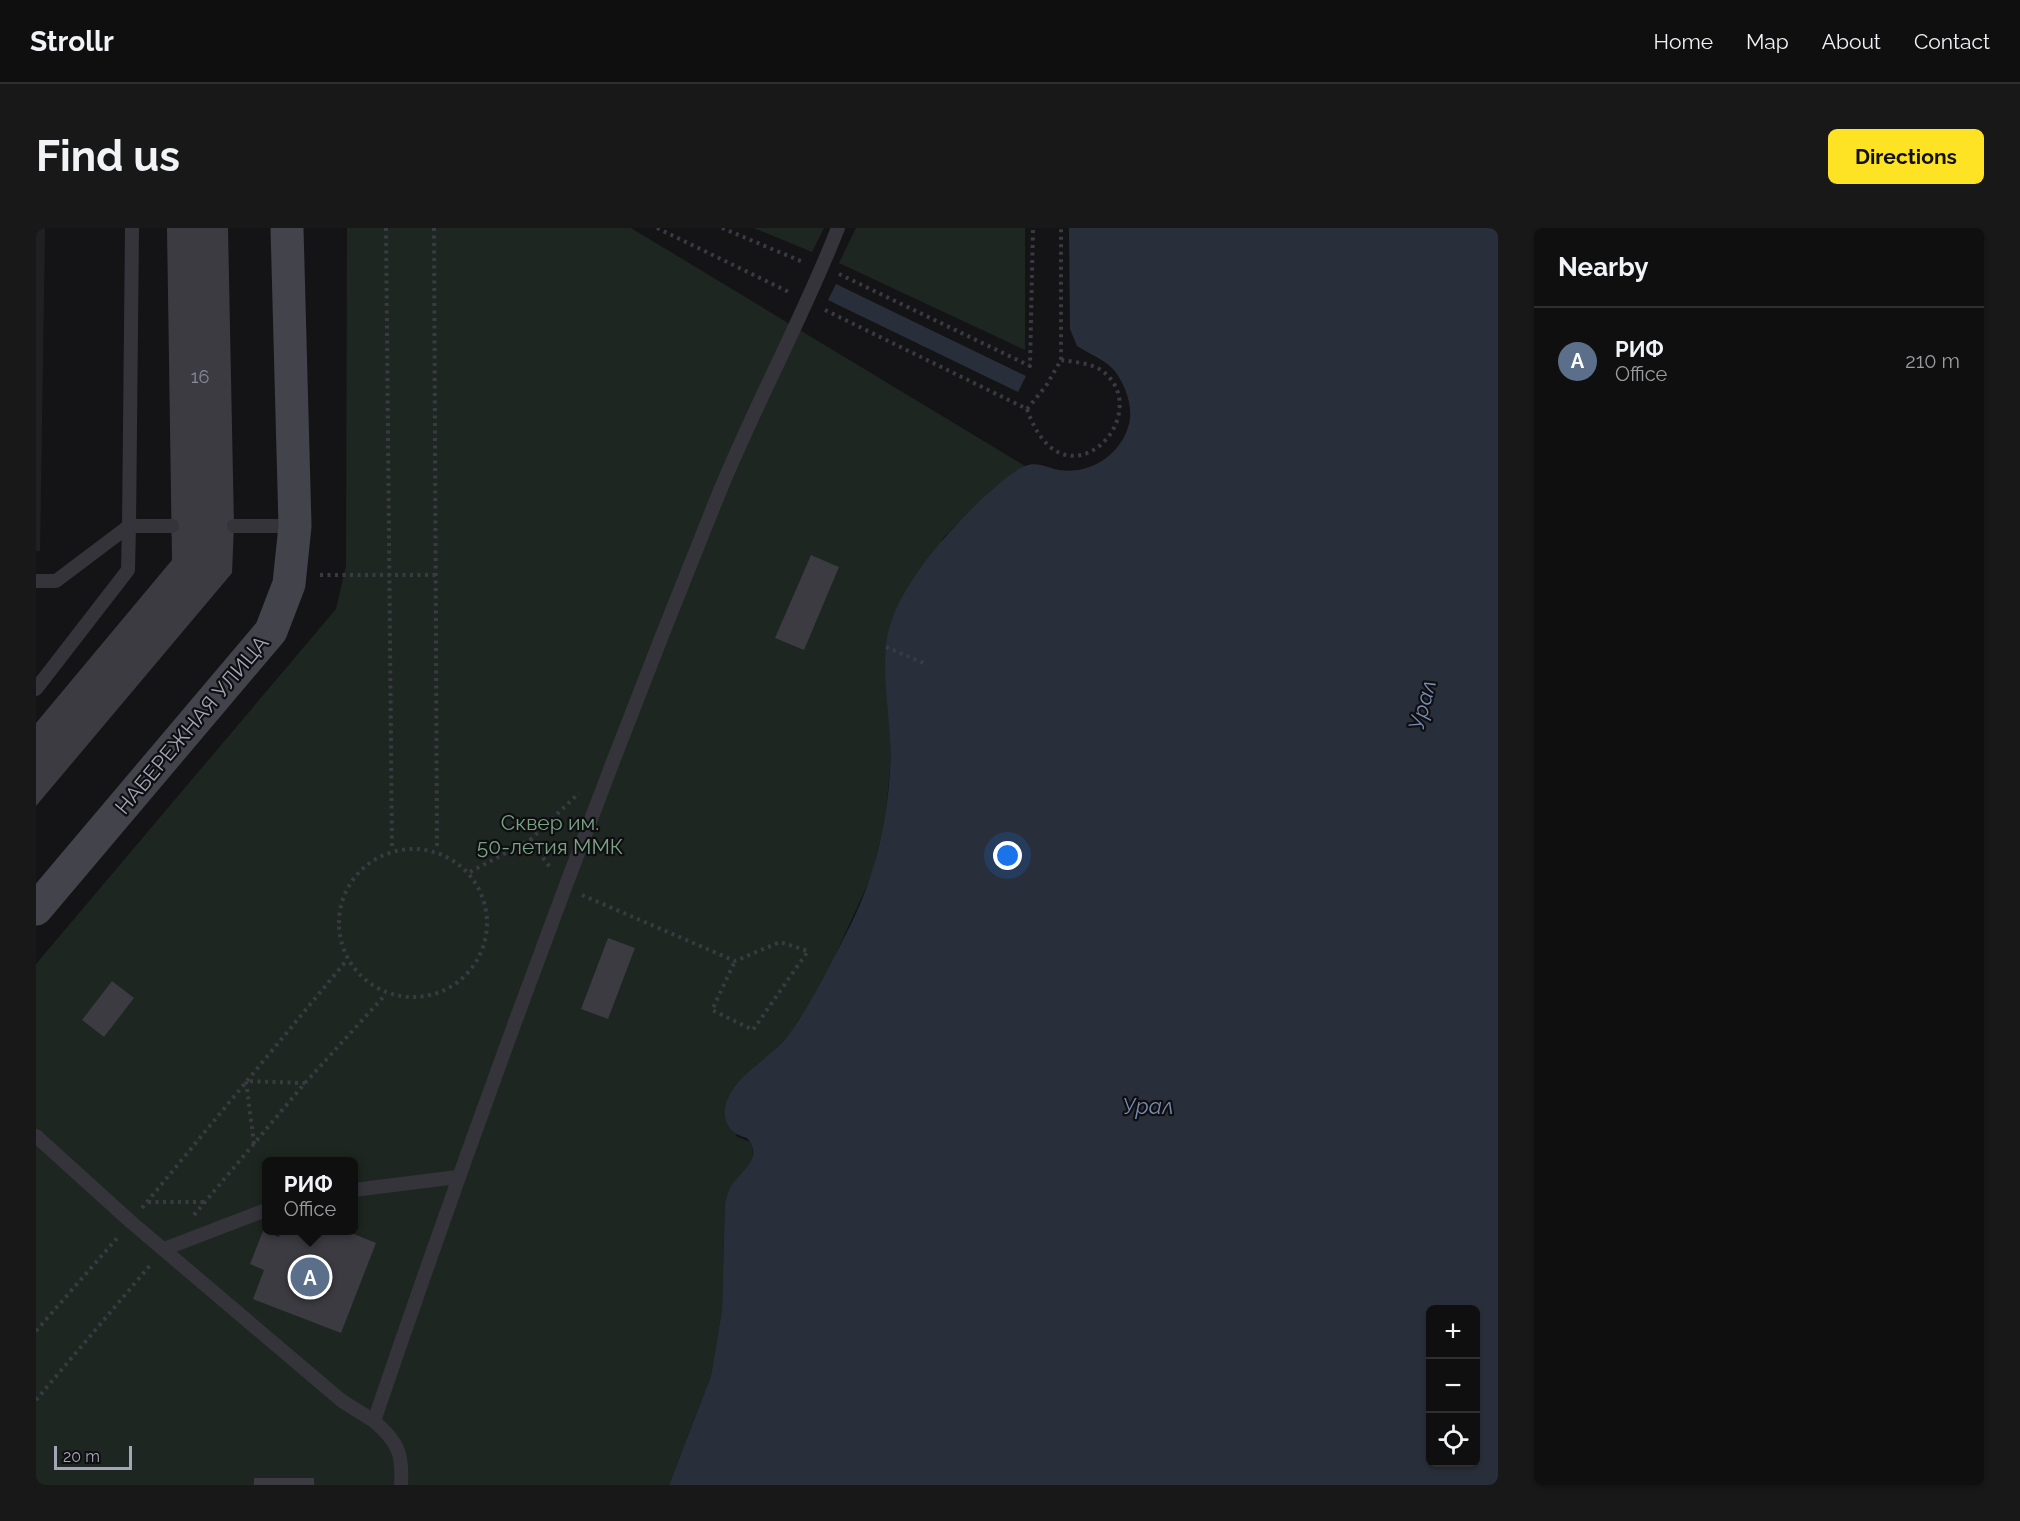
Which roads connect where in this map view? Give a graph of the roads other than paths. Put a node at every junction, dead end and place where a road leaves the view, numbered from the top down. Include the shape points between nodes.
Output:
1 (132, 228) edge
2 (287, 228) edge
3 (838, 228) edge
4 (129, 526) junction
5 (172, 526) dead end
6 (234, 526) dead end
7 (295, 526) junction
8 (36, 581) edge
9 (36, 689) edge
10 (36, 909) edge
11 (36, 1136) edge
12 (457, 1177) junction
13 (358, 1189) edge
14 (262, 1212) edge
15 (164, 1249) junction
16 (374, 1421) junction
17 (401, 1485) edge

1 - 4 lane
2 - 7 street, НАБЕРЕЖНАЯ УЛИЦА
3 - 12 lane via 719,493 611,762
4 - 5 lane
4 - 8 lane via 56,581
4 - 9 lane via 128,570
6 - 7 lane
7 - 10 street, НАБЕРЕЖНАЯ УЛИЦА via 289,584 271,631
11 - 15 lane
12 - 13 lane
12 - 16 lane
14 - 15 lane
15 - 16 lane via 342,1401
16 - 17 lane via 390,1435 403,1461

